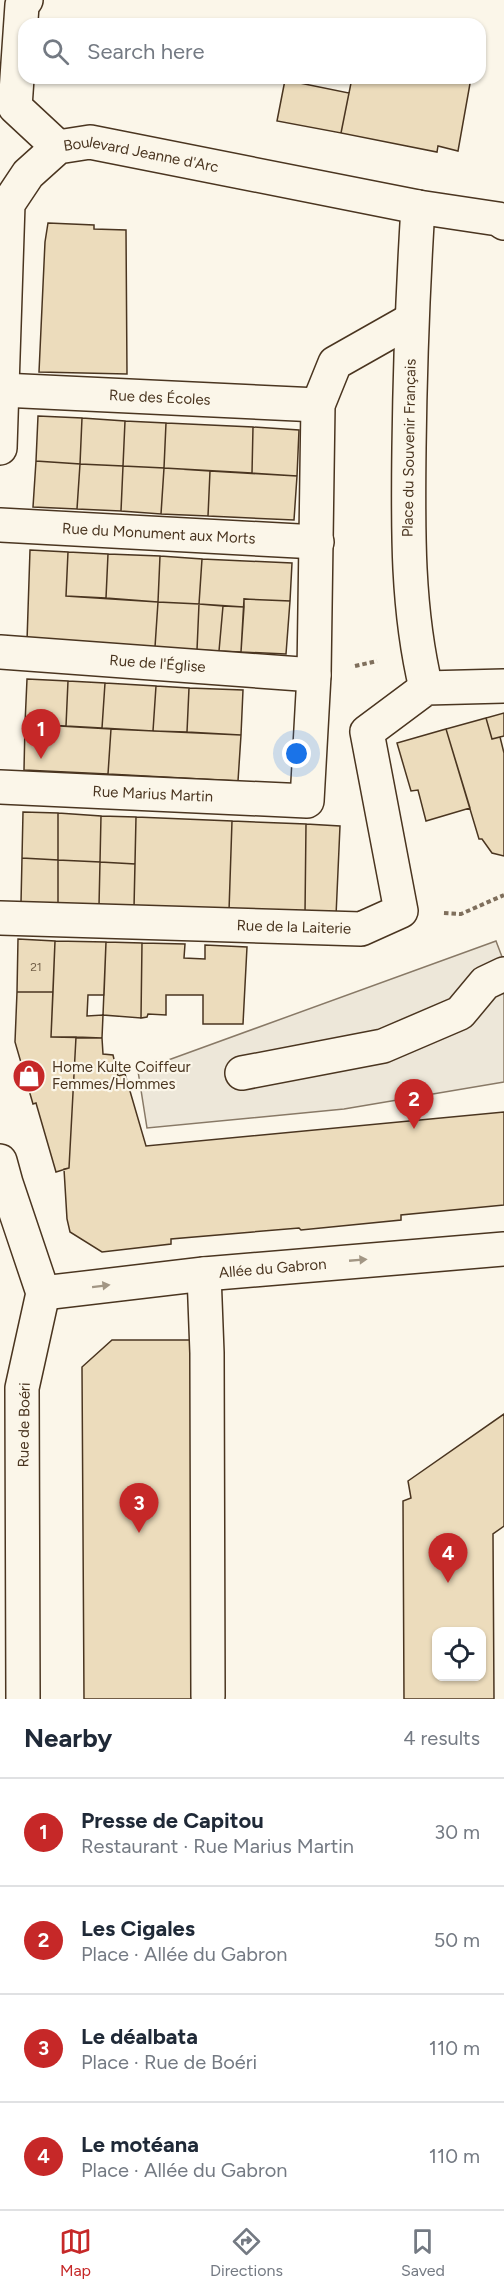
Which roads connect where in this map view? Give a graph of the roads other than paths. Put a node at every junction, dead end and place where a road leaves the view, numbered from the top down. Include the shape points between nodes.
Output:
1 (26, 0) edge
2 (20, 18) edge
3 (18, 31) edge
4 (7, 103) edge
5 (58, 147) junction
6 (418, 207) junction
7 (504, 223) edge
8 (3, 277) edge
9 (411, 320) junction
10 (2, 390) junction
11 (318, 405) junction
12 (0, 448) edge
13 (0, 525) edge
14 (317, 542) junction
15 (0, 652) edge
16 (314, 675) junction
17 (504, 686) edge
18 (426, 688) junction
19 (0, 787) edge
20 (0, 918) edge
21 (504, 974) edge
22 (242, 1073) dead end
23 (0, 1161) edge
24 (504, 1249) edge
25 (204, 1274) junction
26 (43, 1293) junction
27 (11, 1388) edge
28 (208, 1696) dead end
29 (23, 1699) edge

1 - 2 street
3 - 4 street
4 - 5 street
5 - 6 street, Boulevard Jeanne d'Arc via 90,142
5 - 8 street, Boulevard Jeanne d'Arc via 28,174 8,204
6 - 7 street, Boulevard Jeanne d'Arc
6 - 9 street, Place du Souvenir Français
8 - 10 street, Boulevard Jeanne d'Arc
9 - 11 street via 335,363
9 - 18 street, Place du Souvenir Français via 408,546 417,652
10 - 11 street, Rue des Écoles
10 - 12 street, Boulevard Jeanne d'Arc
11 - 14 street
13 - 14 street, Rue du Monument aux Morts
14 - 16 street
15 - 16 street, Rue de l'Église
16 - 19 street, Rue Marius Martin via 307,801
17 - 18 street
18 - 20 street, Rue de la Laiterie via 367,732 401,911 361,929
21 - 22 street via 485,983 460,1013 383,1046
23 - 26 street
25 -> 24 street, Allée du Gabron
26 -> 25 street, Allée du Gabron
25 - 28 street
26 - 27 street, Rue de Boéri
27 - 29 street, Rue de Boéri

